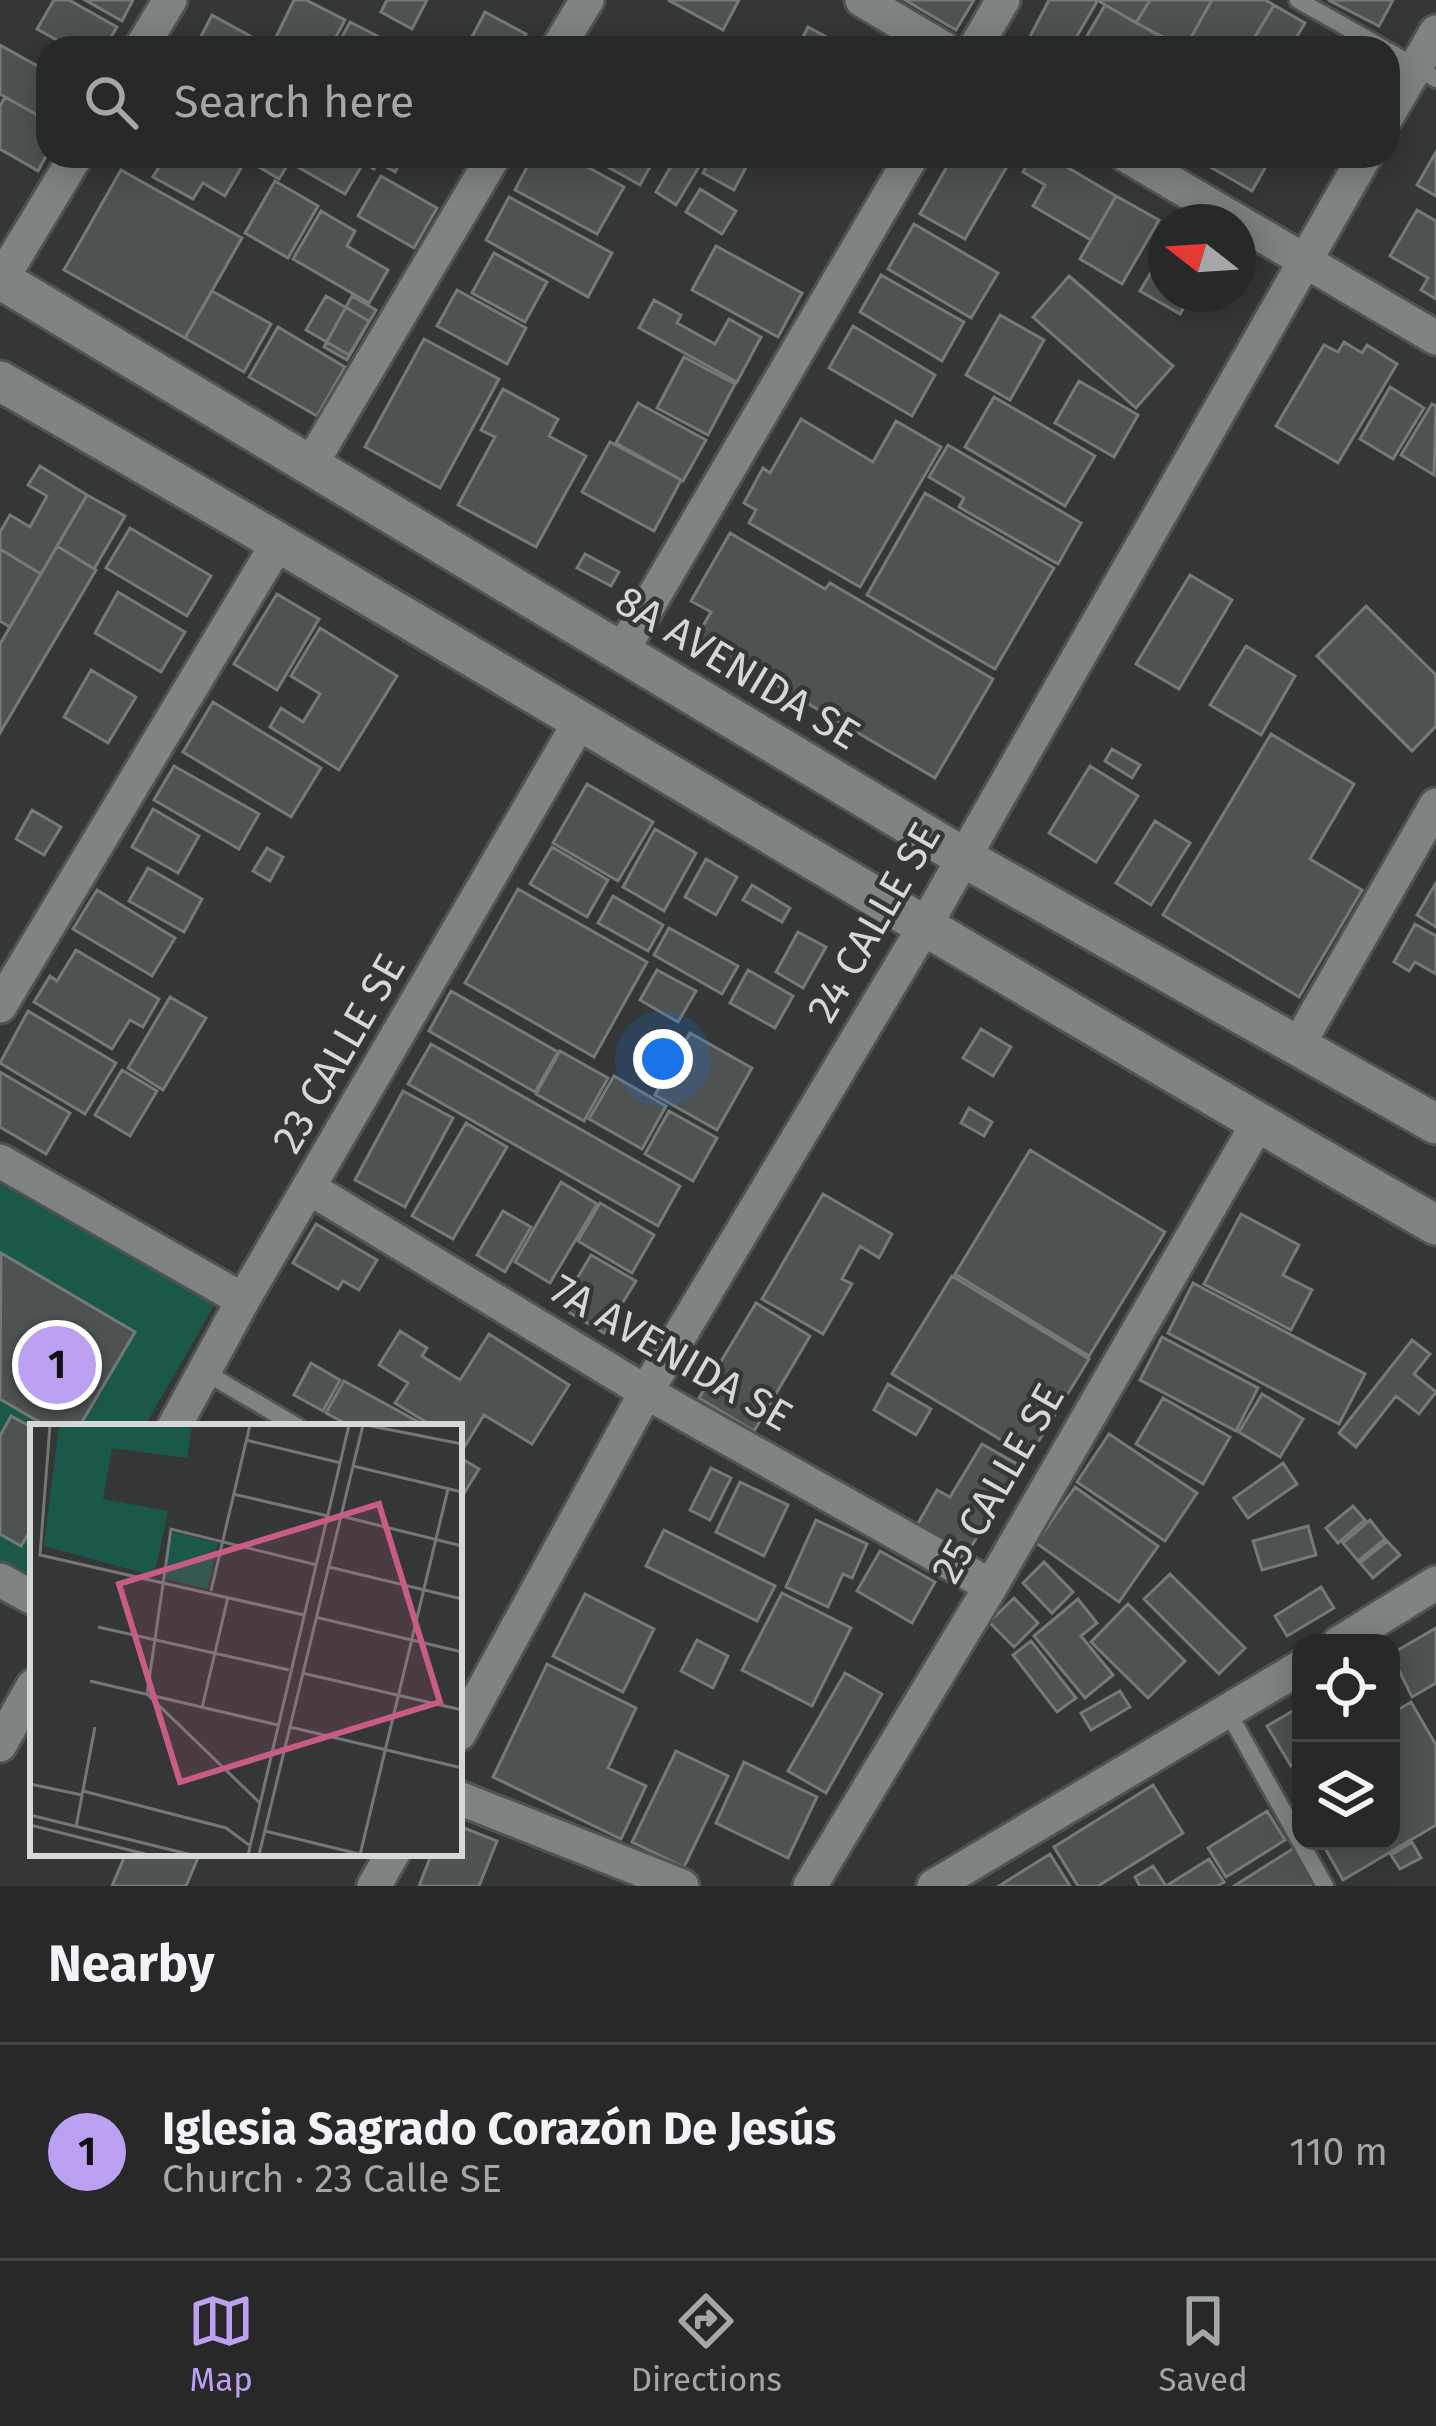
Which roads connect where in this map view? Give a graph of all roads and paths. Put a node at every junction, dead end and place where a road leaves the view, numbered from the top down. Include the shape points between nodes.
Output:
1 (170, 0) edge
2 (587, 0) edge
3 (862, 0) edge
4 (1004, 0) edge
5 (1298, 0) edge
6 (1436, 32) edge
7 (148, 36) edge
8 (565, 36) edge
9 (923, 36) edge
10 (982, 36) edge
11 (1362, 36) edge
12 (1406, 61) edge
13 (69, 168) edge
14 (487, 168) edge
15 (904, 168) edge
16 (1148, 168) edge
17 (1358, 168) edge
18 (1305, 260) junction
19 (1, 279) edge
20 (1436, 338) edge
21 (0, 381) edge
22 (311, 464) junction
23 (279, 541) junction
24 (620, 653) junction
25 (579, 723) junction
26 (1436, 806) edge
27 (963, 857) junction
28 (923, 929) junction
29 (0, 1006) edge
30 (1298, 1045) junction
31 (1258, 1123) junction
32 (1436, 1124) edge
33 (0, 1161) edge
34 (311, 1190) junction
35 (1436, 1225) edge
36 (243, 1300) junction
37 (203, 1371) junction
38 (646, 1392) junction
39 (176, 1424) edge
40 (293, 1424) edge
41 (0, 1580) edge
42 (1436, 1583) edge
43 (991, 1586) junction
44 (30, 1596) edge
45 (1354, 1634) edge
46 (1292, 1673) edge
47 (30, 1691) edge
48 (1228, 1712) junction
49 (462, 1729) edge
50 (0, 1745) edge
51 (462, 1799) edge
52 (391, 1856) edge
53 (938, 1885) edge
54 (374, 1886) edge
55 (682, 1886) edge
56 (810, 1886) edge
57 (1325, 1886) edge

1 - 7 street
2 - 8 street
3 - 9 street
4 - 10 street
5 - 11 lane
6 - 12 street
13 - 19 street
14 - 22 street
15 - 24 street
16 - 18 street
17 - 18 street, 24 CALLE SE
18 - 20 street
18 - 27 street, 24 CALLE SE
19 - 22 street, 8A AVENIDA SE
21 - 23 street
22 - 24 street, 8A AVENIDA SE
23 - 25 street
23 - 29 street
24 - 27 street, 8A AVENIDA SE
25 - 28 street
25 - 34 street, 23 CALLE SE
26 - 30 street
27 - 28 street, 24 CALLE SE
27 - 30 street, 8A AVENIDA SE
28 - 31 street
28 - 38 street, 24 CALLE SE
30 - 32 street, 8A AVENIDA SE
31 - 35 street
31 - 43 street, 25 CALLE SE
33 - 36 street
34 - 36 street, 23 CALLE SE
34 - 38 street, 7A AVENIDA SE
36 - 37 street, 23 CALLE SE
37 - 39 street, 23 CALLE SE
37 - 40 lane
38 - 43 street, 7A AVENIDA SE
38 - 49 street, 24 CALLE SE
41 - 44 street
42 - 45 street
43 - 56 street, 25 CALLE SE
46 - 48 street
47 - 50 street
48 - 53 street
48 - 57 lane
51 - 55 street
52 - 54 street

